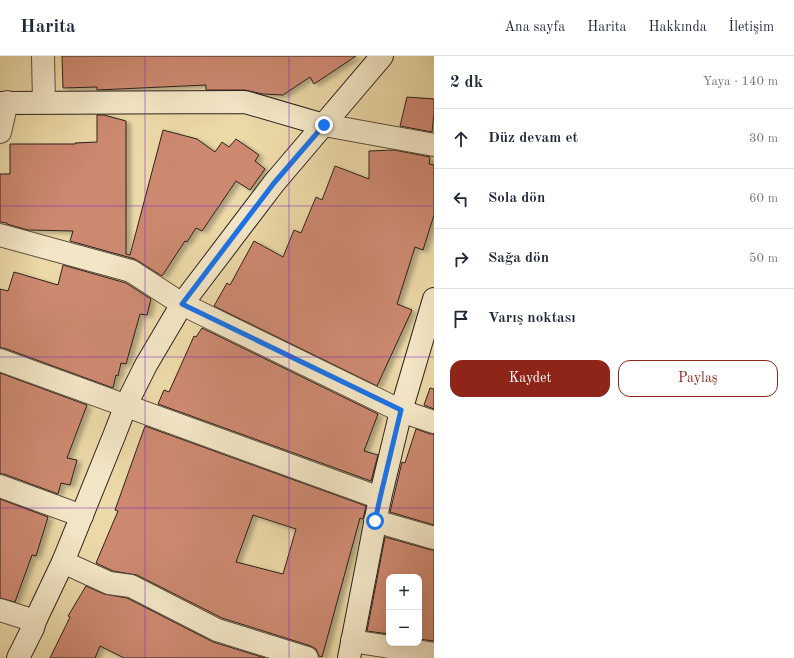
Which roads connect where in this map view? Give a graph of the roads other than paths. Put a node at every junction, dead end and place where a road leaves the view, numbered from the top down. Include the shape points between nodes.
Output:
1 (43, 56) edge
2 (382, 56) edge
3 (3, 102) edge
4 (44, 102) junction
5 (324, 125) junction
6 (0, 132) edge
7 (434, 146) edge
8 (0, 235) edge
9 (434, 299) edge
10 (182, 304) junction
11 (0, 360) edge
12 (126, 405) junction
13 (401, 410) junction
14 (434, 422) edge
15 (0, 486) edge
16 (380, 498) junction
17 (82, 516) junction
18 (375, 521) junction
19 (434, 538) edge
20 (63, 562) junction
21 (0, 610) edge
22 (35, 621) junction
23 (351, 649) edge
24 (434, 654) edge
25 (18, 658) edge
26 (308, 658) edge

1 - 4 street
2 - 5 street
3 - 4 street
3 - 6 street
4 - 5 street via 244,102
5 - 7 street
5 - 10 street via 274,183
8 - 10 street via 131,271
9 - 13 street
10 - 12 street
10 - 13 street
11 - 12 street
12 - 16 street
12 - 17 street
13 - 14 street
13 - 16 street
15 - 17 street
16 - 18 street
17 - 20 street
18 - 19 street
18 - 23 street
20 - 22 street
20 - 26 street via 109,583 131,586 217,630
21 - 22 street
22 - 25 street
23 - 24 street

